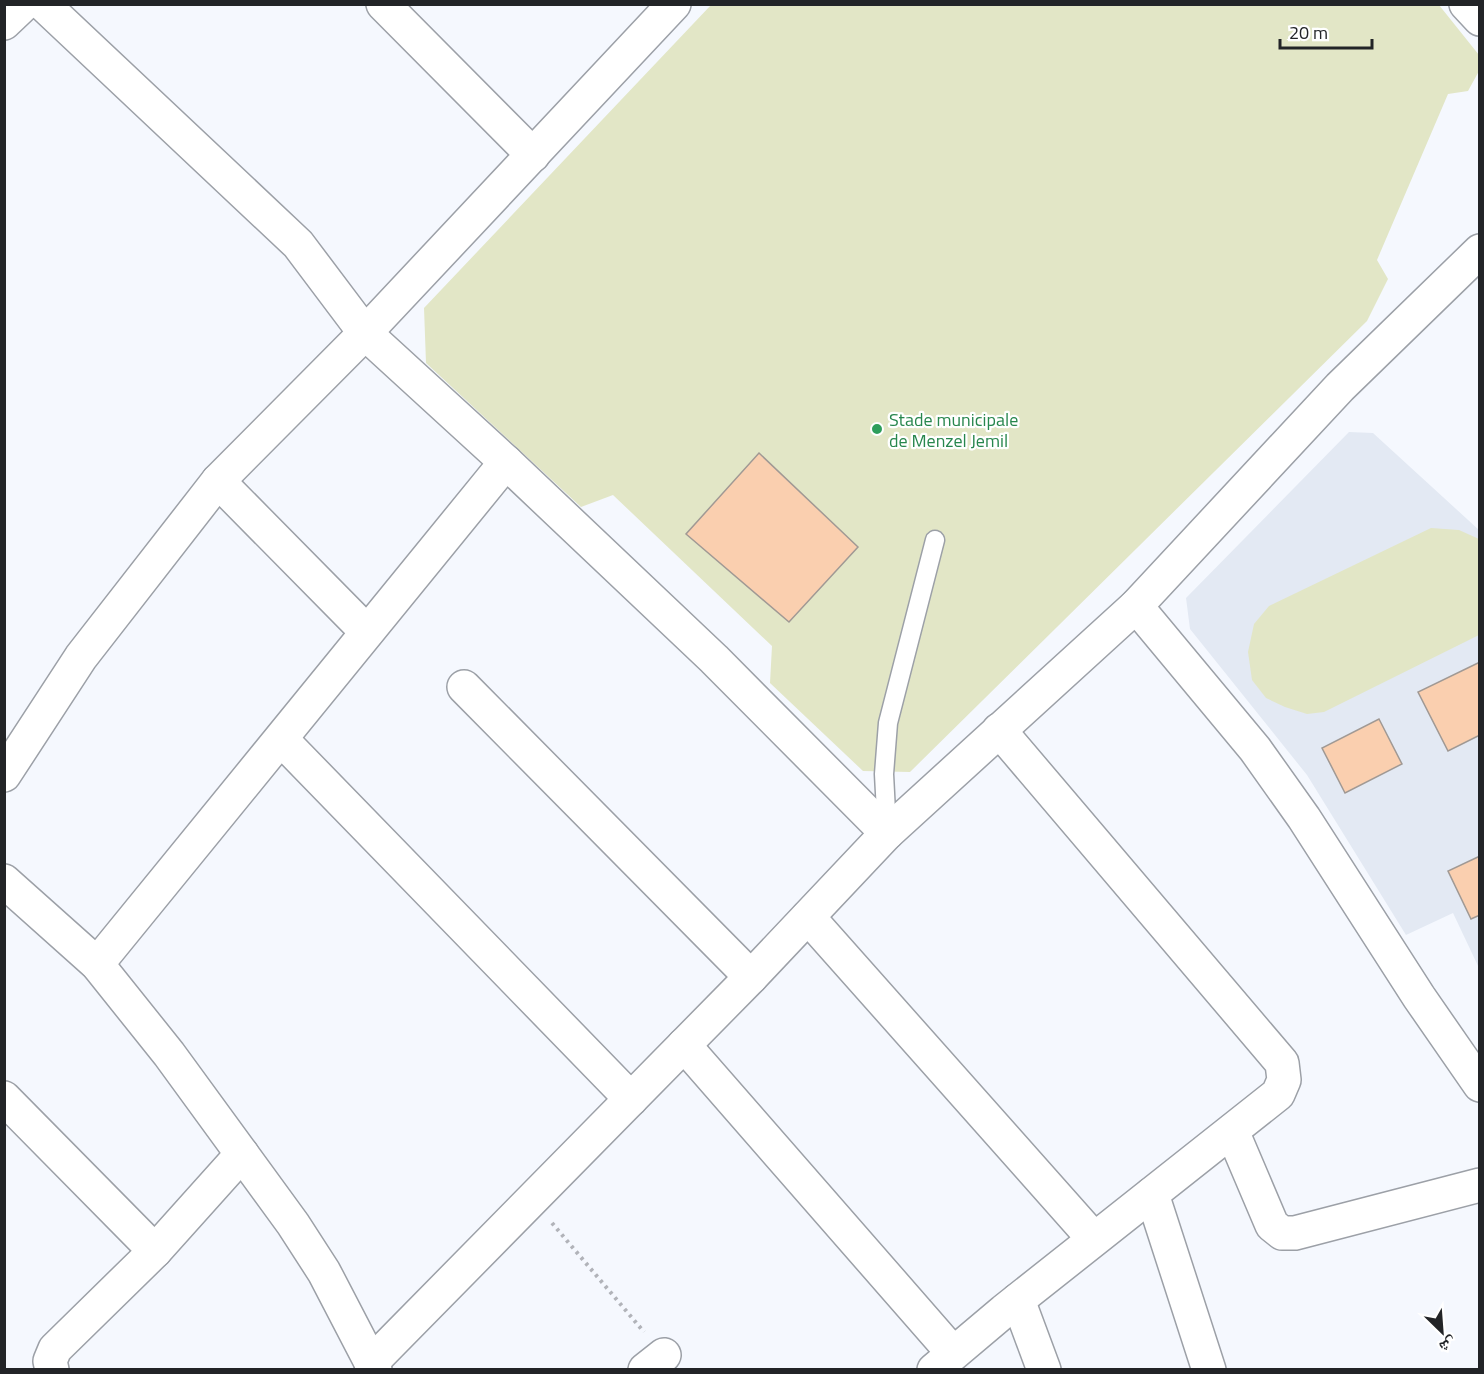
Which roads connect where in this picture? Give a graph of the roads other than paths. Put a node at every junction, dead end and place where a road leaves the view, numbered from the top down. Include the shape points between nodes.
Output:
1 (24, 4) edge
2 (43, 4) edge
3 (383, 4) edge
4 (1466, 4) edge
5 (668, 7) edge
6 (1479, 19) edge
7 (4, 22) edge
8 (533, 155) junction
9 (1479, 251) edge
10 (365, 333) junction
11 (506, 462) junction
12 (218, 481) junction
13 (935, 540) dead end
14 (1136, 606) junction
15 (367, 632) junction
16 (464, 687) dead end
17 (999, 730) junction
18 (281, 739) junction
19 (4, 775) edge
20 (887, 833) junction
21 (4, 881) edge
22 (808, 917) junction
23 (97, 964) junction
24 (751, 976) junction
25 (684, 1045) junction
26 (1479, 1085) edge
27 (4, 1098) edge
28 (631, 1099) junction
29 (1232, 1131) junction
30 (242, 1154) junction
31 (1479, 1185) edge
32 (1152, 1194) junction
33 (1094, 1239) junction
34 (155, 1251) junction
35 (1018, 1300) junction
36 (943, 1361) edge
37 (373, 1366) edge
38 (52, 1370) edge
39 (1044, 1370) edge
40 (1209, 1370) edge

1 - 7 street
2 - 10 street via 298,244
3 - 8 street
4 - 6 street
5 - 8 street
8 - 10 street
9 - 14 street via 1340,387
10 - 11 street
10 - 12 street
11 - 15 street
11 - 20 street via 714,659
12 - 15 street
12 - 19 street via 81,657
13 - 20 lane via 888,723 884,774
14 - 17 street
14 - 26 street via 1267,766
15 - 18 street
16 - 24 street
17 - 20 street
17 - 29 street via 1282,1063 1284,1080 1278,1094
18 - 23 street
18 - 28 street
20 - 22 street
21 - 23 street
22 - 24 street
22 - 33 street
23 - 30 street
24 - 25 street
25 - 28 street
25 - 36 street
27 - 34 street
28 - 37 street
29 - 31 street via 1272,1225 1282,1233 1295,1233
29 - 32 street
30 - 34 street
30 - 37 street via 324,1272
32 - 33 street
32 - 40 street
33 - 35 street
34 - 38 street via 55,1349 50,1361
35 - 36 street
35 - 39 street

